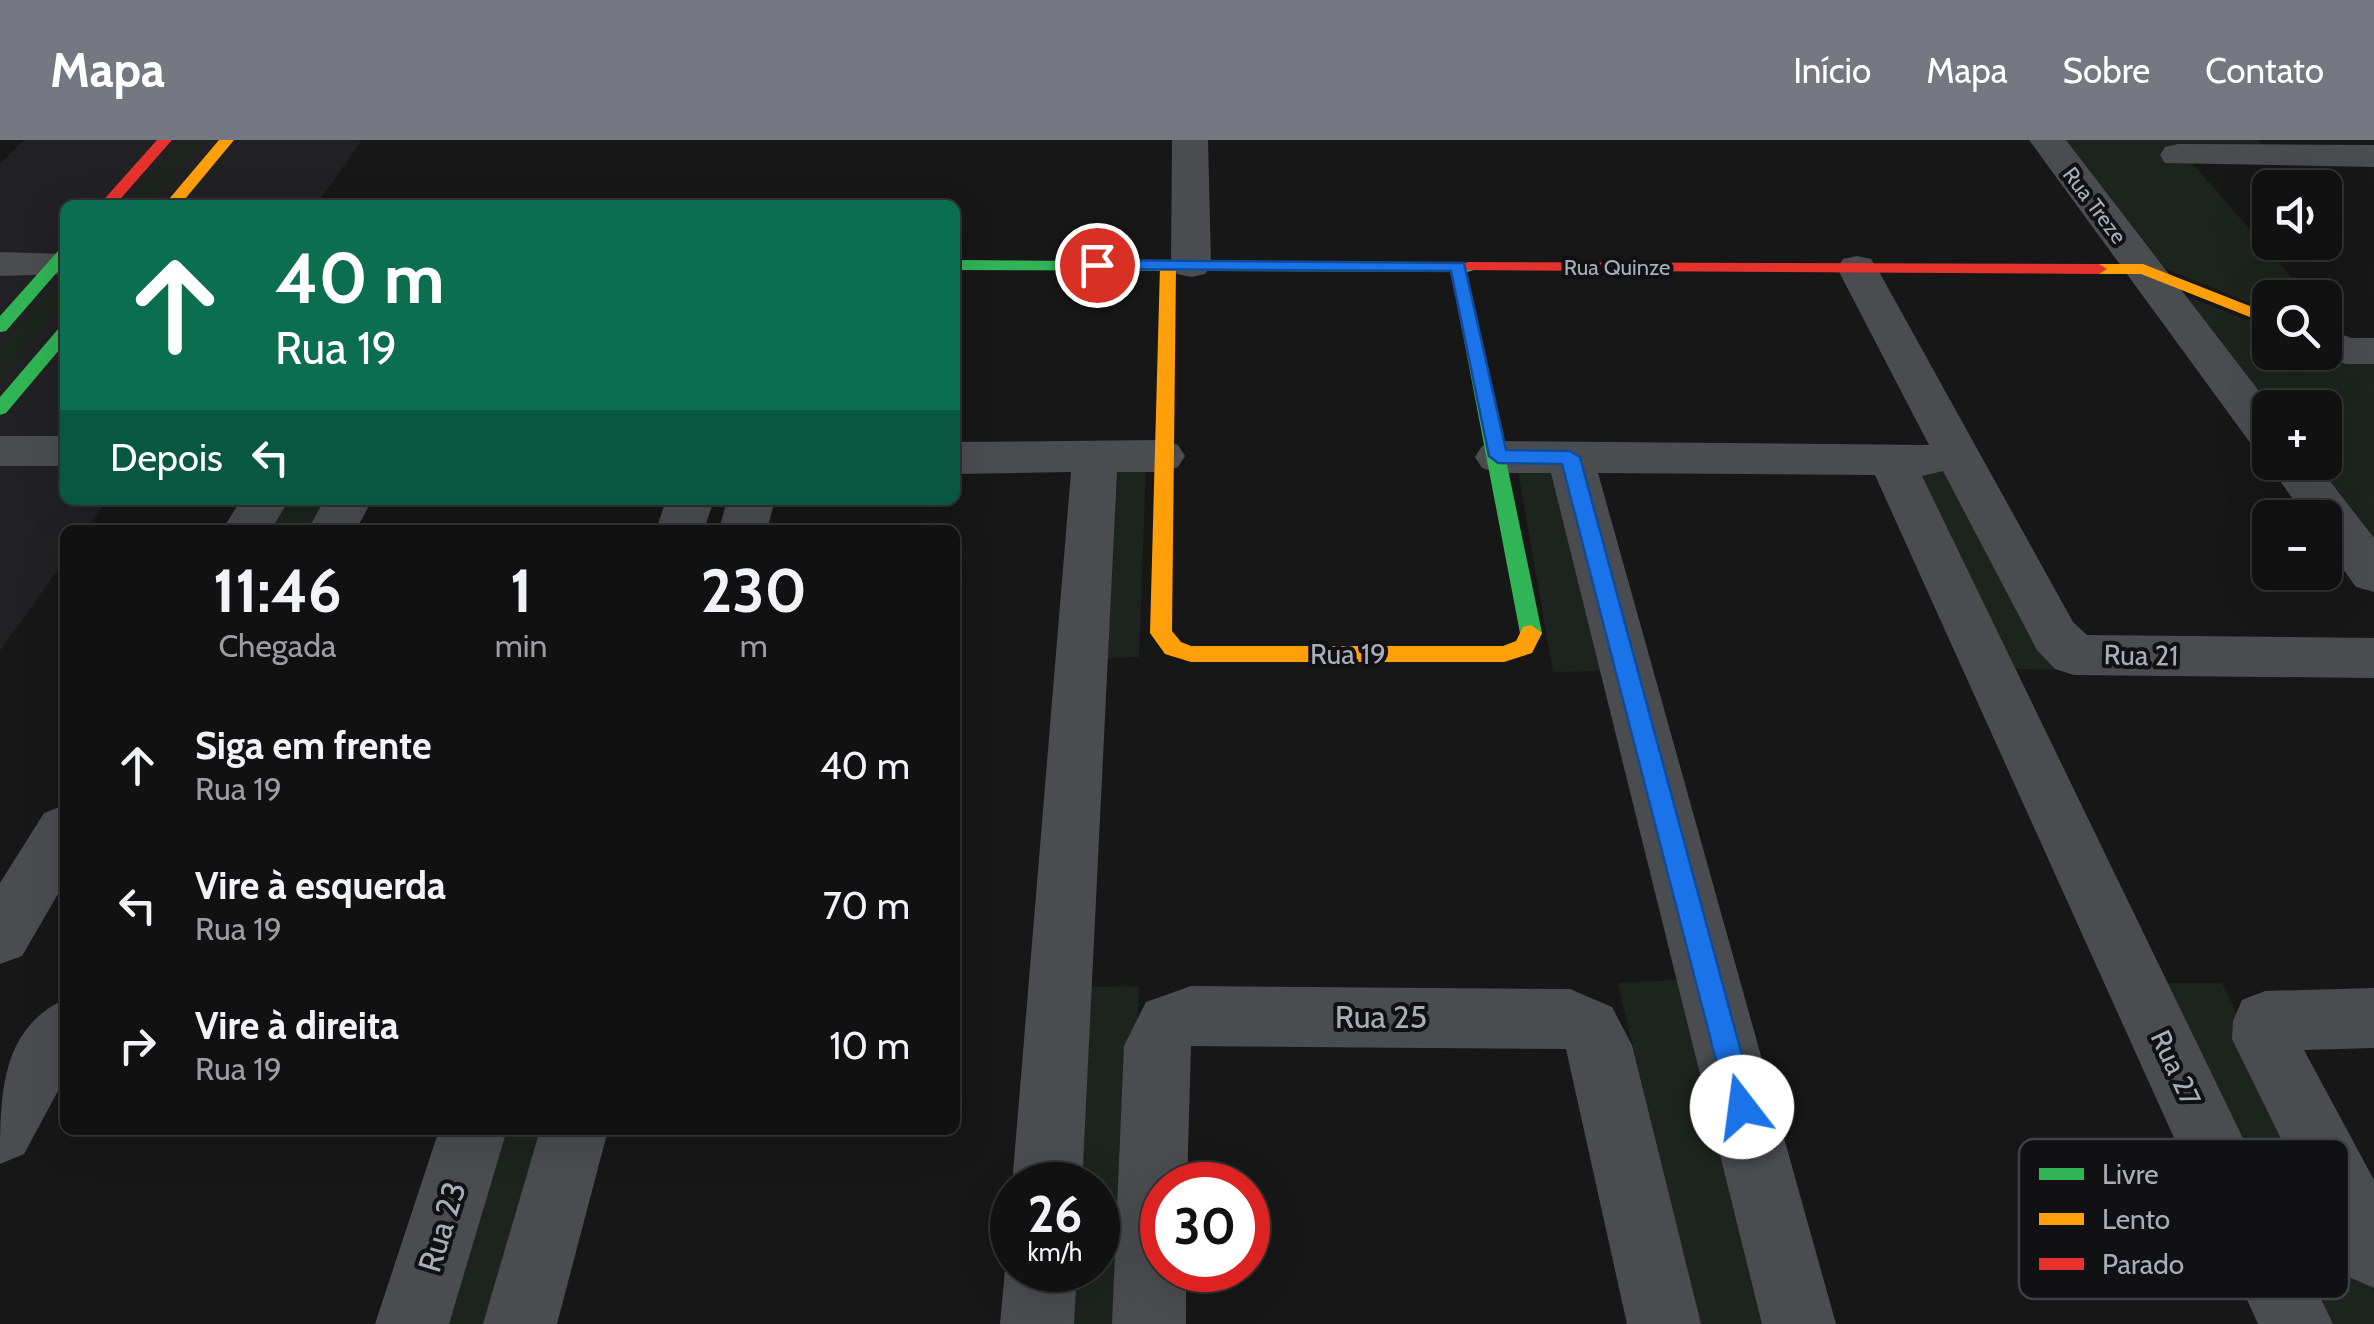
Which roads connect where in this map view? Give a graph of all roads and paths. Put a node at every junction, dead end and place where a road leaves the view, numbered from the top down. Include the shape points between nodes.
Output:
1 (165, 140) edge
2 (227, 140) edge
3 (1190, 140) edge
4 (2047, 140) edge
5 (2276, 148) edge
6 (2178, 155) dead end
7 (2374, 156) edge
8 (112, 200) edge
9 (176, 200) edge
10 (60, 258) edge
11 (0, 264) edge
12 (960, 265) edge
13 (1180, 265) junction
14 (1458, 266) junction
15 (1857, 268) junction
16 (2143, 269) junction
17 (2252, 313) edge
18 (0, 327) edge
19 (60, 338) edge
20 (0, 409) edge
21 (2252, 413) edge
22 (0, 451) edge
23 (60, 451) edge
24 (1162, 456) junction
25 (1498, 456) junction
26 (1095, 457) junction
27 (1570, 457) junction
28 (960, 458) edge
29 (1891, 460) junction
30 (1960, 460) junction
31 (2304, 480) edge
32 (2374, 574) edge
33 (2374, 658) edge
34 (60, 838) edge
35 (0, 936) edge
36 (2374, 1018) edge
37 (60, 1033) edge
38 (0, 1131) edge
39 (470, 1135) edge
40 (573, 1135) edge
41 (2209, 1139) edge
42 (2316, 1139) edge
43 (1049, 1162) edge
44 (2349, 1204) edge
45 (2374, 1252) edge
46 (1039, 1292) edge
47 (2284, 1299) edge
48 (412, 1324) edge
49 (520, 1324) edge
50 (1037, 1324) edge
51 (1149, 1324) edge
52 (1664, 1324) edge
53 (1799, 1324) edge
54 (2296, 1324) edge

1 - 8 street
2 - 9 street
3 - 13 street
4 - 16 street, Rua Treze
5 - 6 street
5 - 7 street
10 - 11 street
10 - 18 street
12 - 13 street, Rua Quinze
13 - 14 street, Rua Quinze
13 - 24 street, Rua 19
14 - 15 street, Rua Quinze
14 - 25 street, Rua 19
15 - 16 street, Rua Quinze
15 - 30 street, Rua 21
16 - 17 street, Rua Quinze
16 - 21 street
19 - 20 street
22 - 23 street
24 - 25 street, Rua 19 via 1161,633 1173,648 1191,654 1504,654 1524,647 1532,632
24 - 26 street
25 - 27 street
26 - 28 street
26 - 43 street
27 - 29 street
27 - 53 street
29 - 30 street
29 - 41 street, Rua 27
30 - 33 street, Rua 21 via 2054,636 2074,654
31 - 32 street
34 - 35 street
36 - 42 street via 2264,1022 2264,1039
37 - 38 street
39 - 48 street, Rua 23
40 - 49 street
44 - 45 street
46 - 50 street
47 - 54 street, Rua 27
51 - 52 street, Rua 25 via 1156,1046 1169,1023 1191,1016 1570,1018 1590,1028 1600,1045

